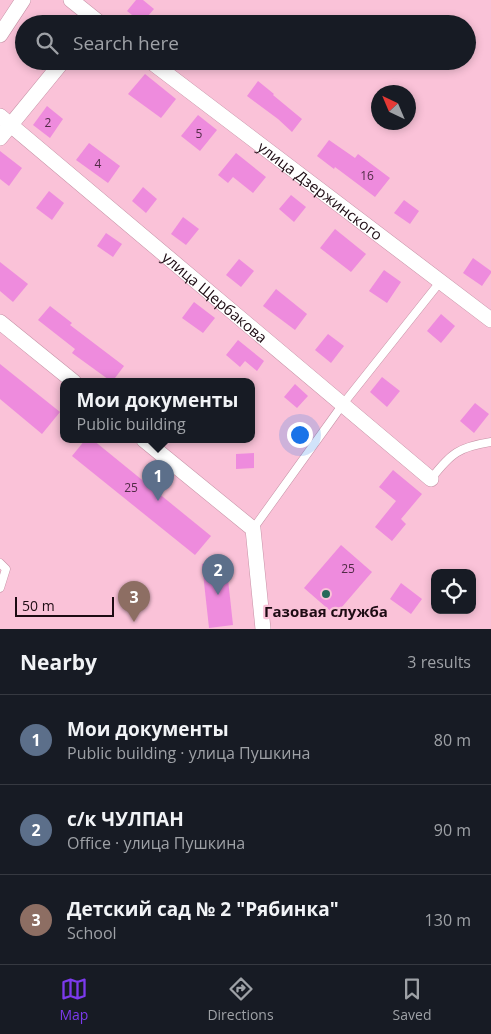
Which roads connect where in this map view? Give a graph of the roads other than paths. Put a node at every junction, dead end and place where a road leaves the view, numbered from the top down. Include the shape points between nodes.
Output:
1 (23, 0) edge
2 (71, 0) edge
3 (89, 15) edge
4 (0, 35) edge
5 (54, 70) edge
6 (162, 70) edge
7 (5, 120) edge
8 (0, 138) edge
9 (440, 282) junction
10 (491, 320) edge
11 (0, 322) edge
12 (69, 378) edge
13 (343, 404) junction
14 (491, 442) edge
15 (148, 443) edge
16 (431, 478) joint
17 (254, 529) junction
18 (0, 563) edge
19 (0, 588) edge
20 (263, 629) edge

1 - 4 street
2 - 3 street
5 - 7 street
6 - 9 street, улица Дзержинского
7 - 8 street
7 - 13 street, улица Щербакова
9 - 10 street, улица Дзержинского
9 - 13 lane
11 - 12 street
13 - 16 street, улица Щербакова
13 - 17 lane
14 - 16 lane via 459,450
15 - 17 street
17 - 20 street
18 - 19 lane via 6,569

